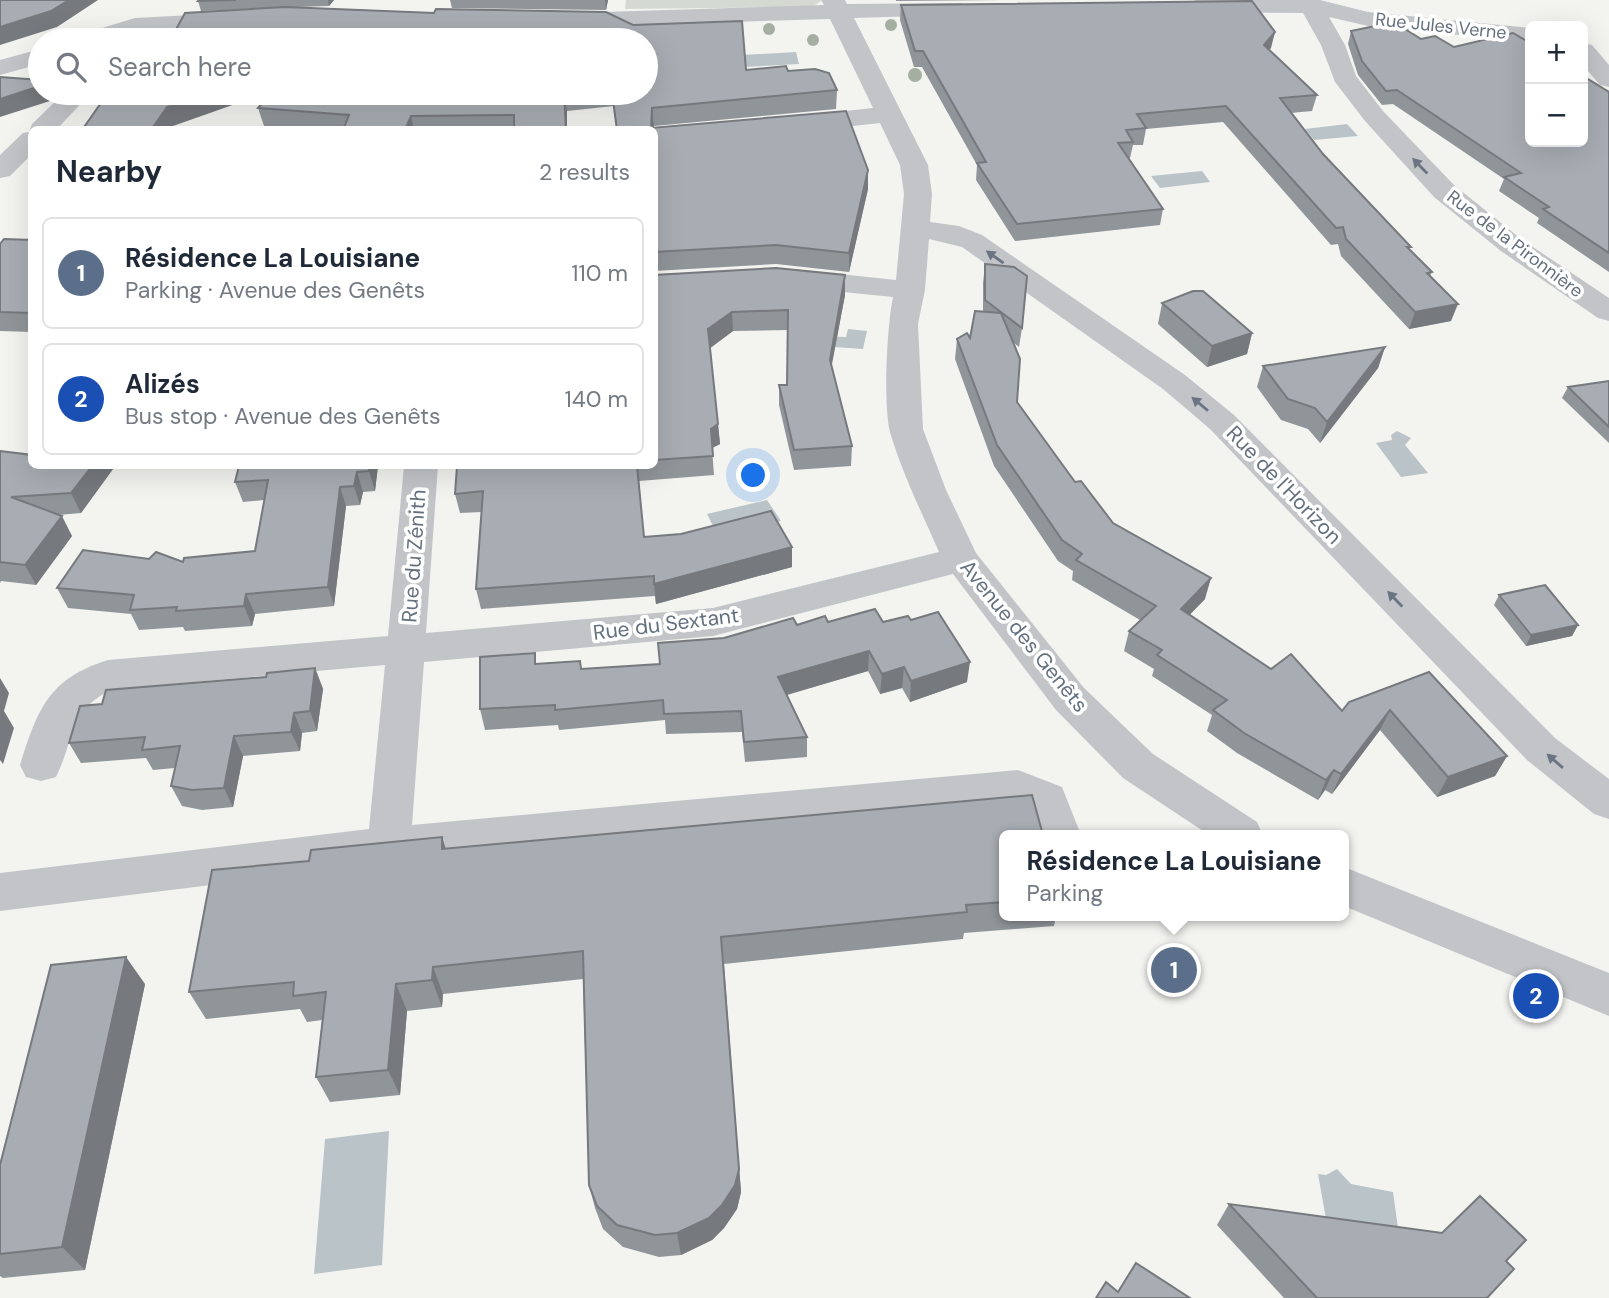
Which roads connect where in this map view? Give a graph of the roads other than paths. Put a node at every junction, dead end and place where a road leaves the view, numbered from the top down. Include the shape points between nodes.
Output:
1 (175, 0) edge
2 (1310, 3) edge
3 (1177, 5) edge
4 (837, 6) edge
5 (981, 8) edge
6 (251, 19) edge
7 (545, 20) edge
8 (139, 28) edge
9 (174, 28) edge
10 (1525, 35) edge
11 (1588, 39) edge
12 (1609, 39) edge
13 (1588, 56) edge
14 (28, 60) edge
15 (0, 68) edge
16 (1609, 80) edge
17 (66, 105) edge
18 (890, 114) junction
19 (45, 126) edge
20 (774, 127) edge
21 (28, 143) edge
22 (0, 170) edge
23 (916, 229) junction
24 (765, 276) edge
25 (910, 290) junction
26 (1609, 312) edge
27 (421, 469) edge
28 (961, 559) junction
29 (407, 647) junction
30 (41, 765) dead end
31 (1609, 802) edge
32 (1213, 829) edge
33 (1058, 830) edge
34 (389, 845) junction
35 (1349, 888) edge
36 (0, 892) edge
37 (1609, 995) edge

1 - 8 street
2 - 3 street, Rue Jules Verne
2 - 10 street, Rue Jules Verne via 1368,19
26 -> 2 street, Rue de la Pironnière via 1511,245 1444,191 1344,77
4 - 5 street
4 - 7 street
4 - 18 street, Avenue des Genêts
6 - 9 street
11 - 12 street
13 - 16 street
14 - 15 street
17 - 19 street
18 - 20 street
18 - 23 street, Avenue des Genêts via 914,165
21 - 22 street
23 - 25 street, Avenue des Genêts
31 -> 23 street, Rue de l'Horizon via 1541,749 1222,422 1174,382 972,241
24 - 25 street
25 - 28 street, Avenue des Genêts via 903,324 906,429
27 - 29 street, Rue du Zénith
28 - 29 street, Rue du Sextant via 713,622
28 - 32 street, Avenue des Genêts via 1070,699 1138,766
29 - 30 street, Rue du Sextant via 108,675 69,695 58,712
29 - 34 street
33 - 34 street via 1047,799 1018,787
34 - 36 street
35 - 37 street

